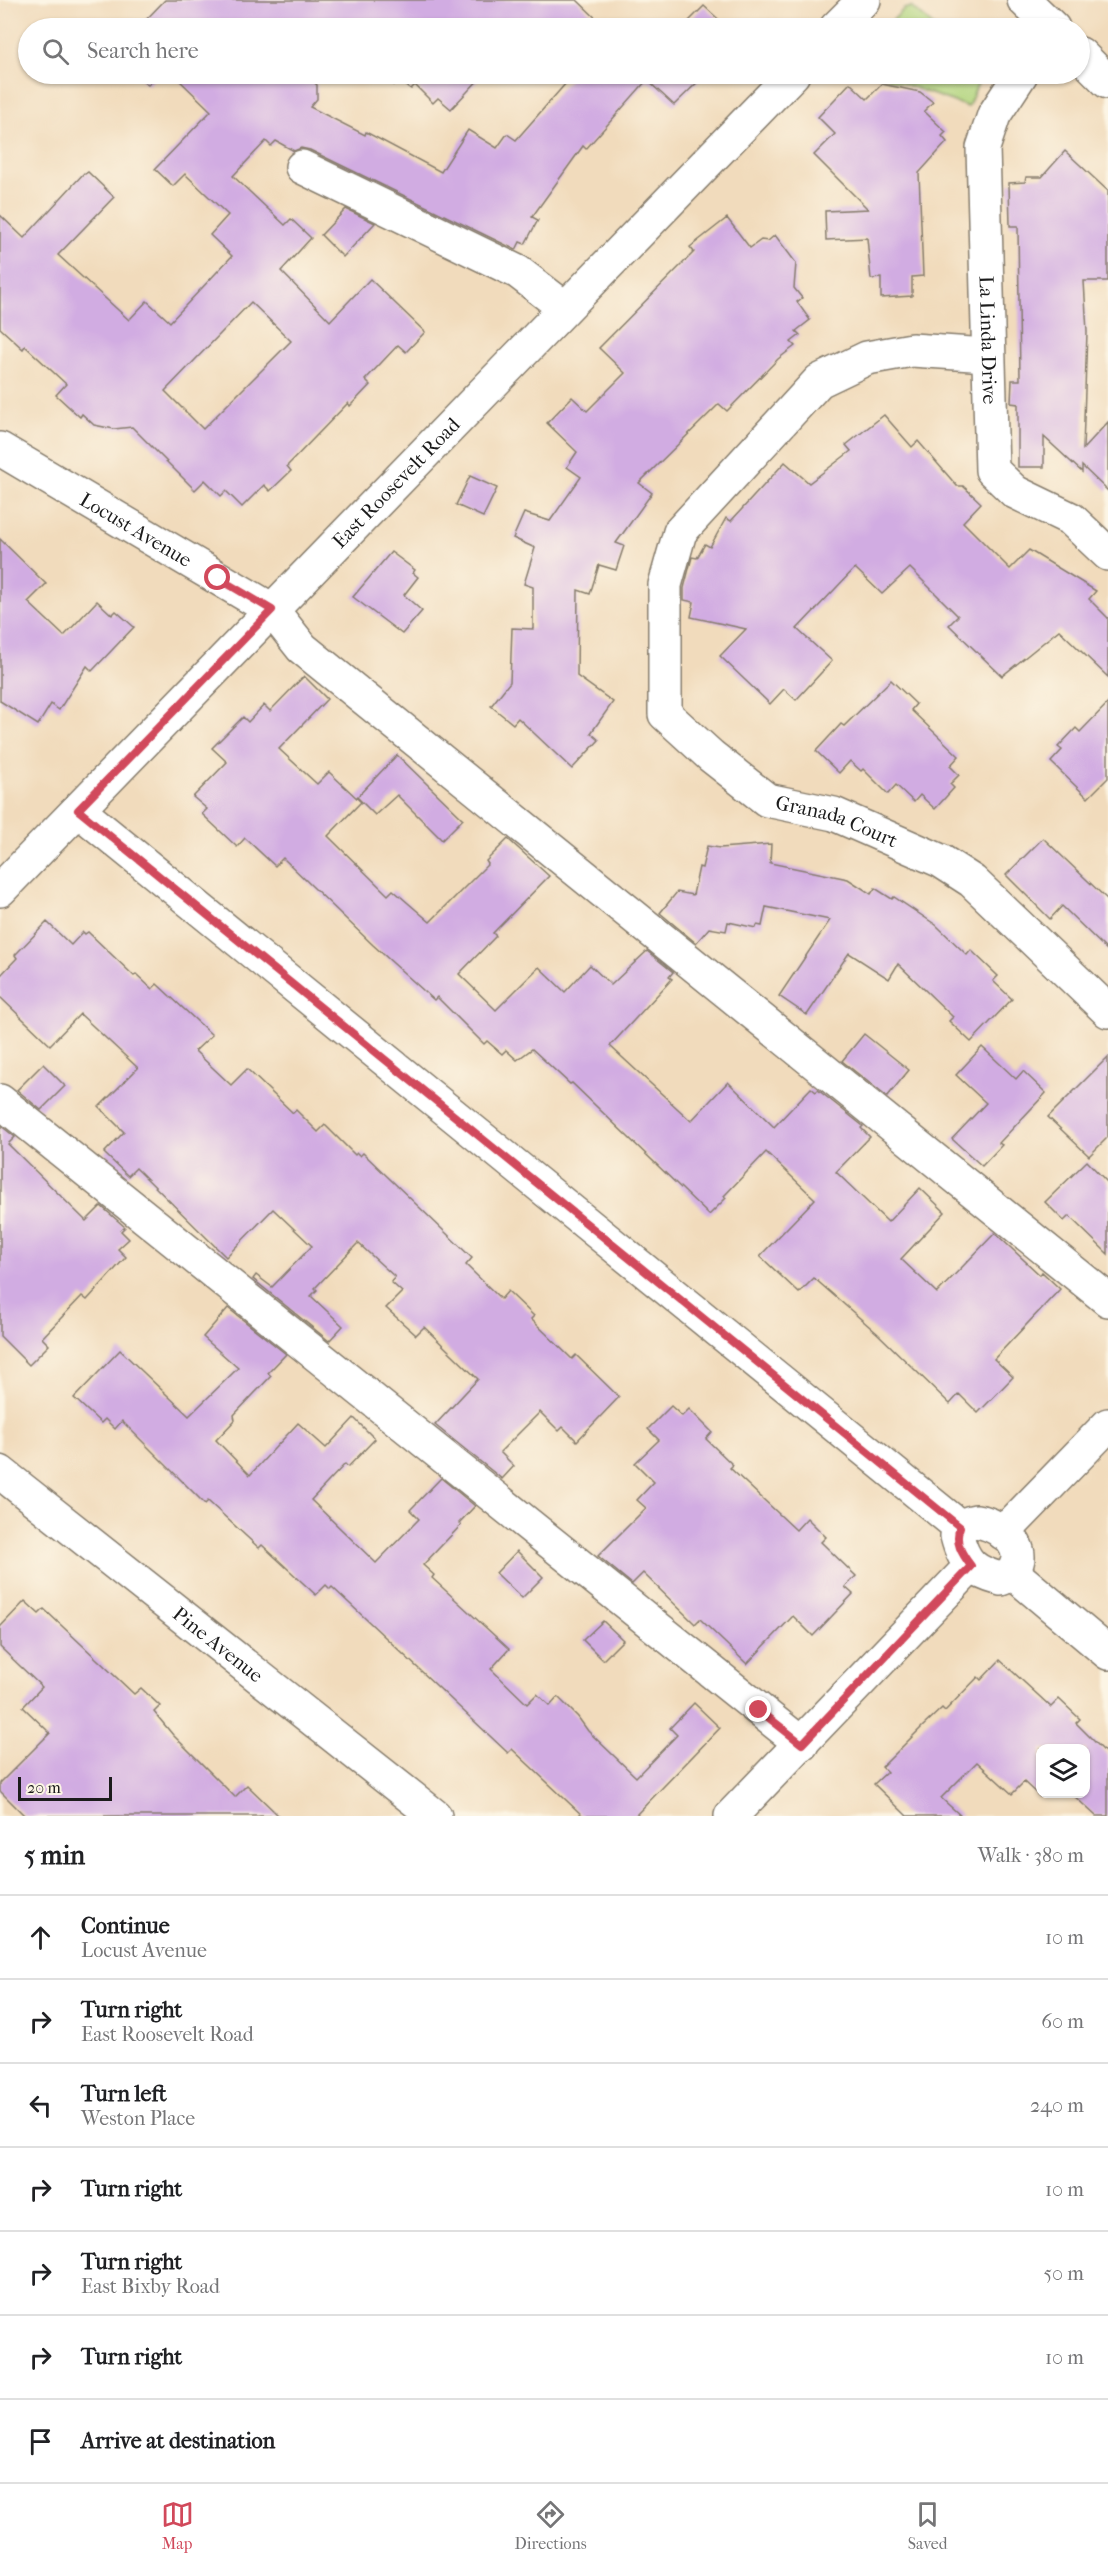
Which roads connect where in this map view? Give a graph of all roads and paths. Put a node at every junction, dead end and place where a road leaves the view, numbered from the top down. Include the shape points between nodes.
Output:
1 (864, 0) edge
2 (1024, 0) edge
3 (846, 18) edge
4 (1041, 18) edge
5 (1090, 64) edge
6 (1108, 82) edge
7 (782, 84) edge
8 (1014, 84) edge
9 (302, 167) dead end
10 (565, 308) junction
11 (987, 355) junction
12 (0, 448) edge
13 (1108, 554) edge
14 (272, 610) junction
15 (78, 810) junction
16 (0, 890) edge
17 (1108, 1011) edge
18 (0, 1101) edge
19 (1108, 1300) edge
20 (1108, 1425) edge
21 (0, 1472) edge
22 (960, 1527) junction
23 (1003, 1533) junction
24 (971, 1566) junction
25 (1014, 1573) junction
26 (1108, 1653) edge
27 (802, 1744) junction
28 (435, 1816) edge
29 (731, 1816) edge

1 - 3 street
2 - 4 street
5 - 6 street
7 - 10 street, East Roosevelt Road
8 - 11 street, La Linda Drive via 994,115 983,148
9 - 10 street via 518,272
10 - 14 street, East Roosevelt Road
11 - 13 street, La Linda Drive via 992,470 1015,492 1071,519
11 - 17 street, Granada Court via 912,350 867,358 819,381 680,532 665,585 665,714 767,800 834,814 941,861 972,881
12 - 14 street, Locust Avenue
14 - 15 street, East Roosevelt Road
14 - 19 street via 302,648
15 - 16 street, East Roosevelt Road
15 - 22 street
18 - 27 street
20 - 23 street
21 - 28 street, Pine Avenue
22 - 23 street via 968,1522 984,1522
22 - 24 street via 957,1536 961,1551
23 - 25 street via 1015,1547 1018,1558
24 - 25 street via 985,1576 1001,1579
24 - 27 street
25 - 26 street
27 - 29 street

